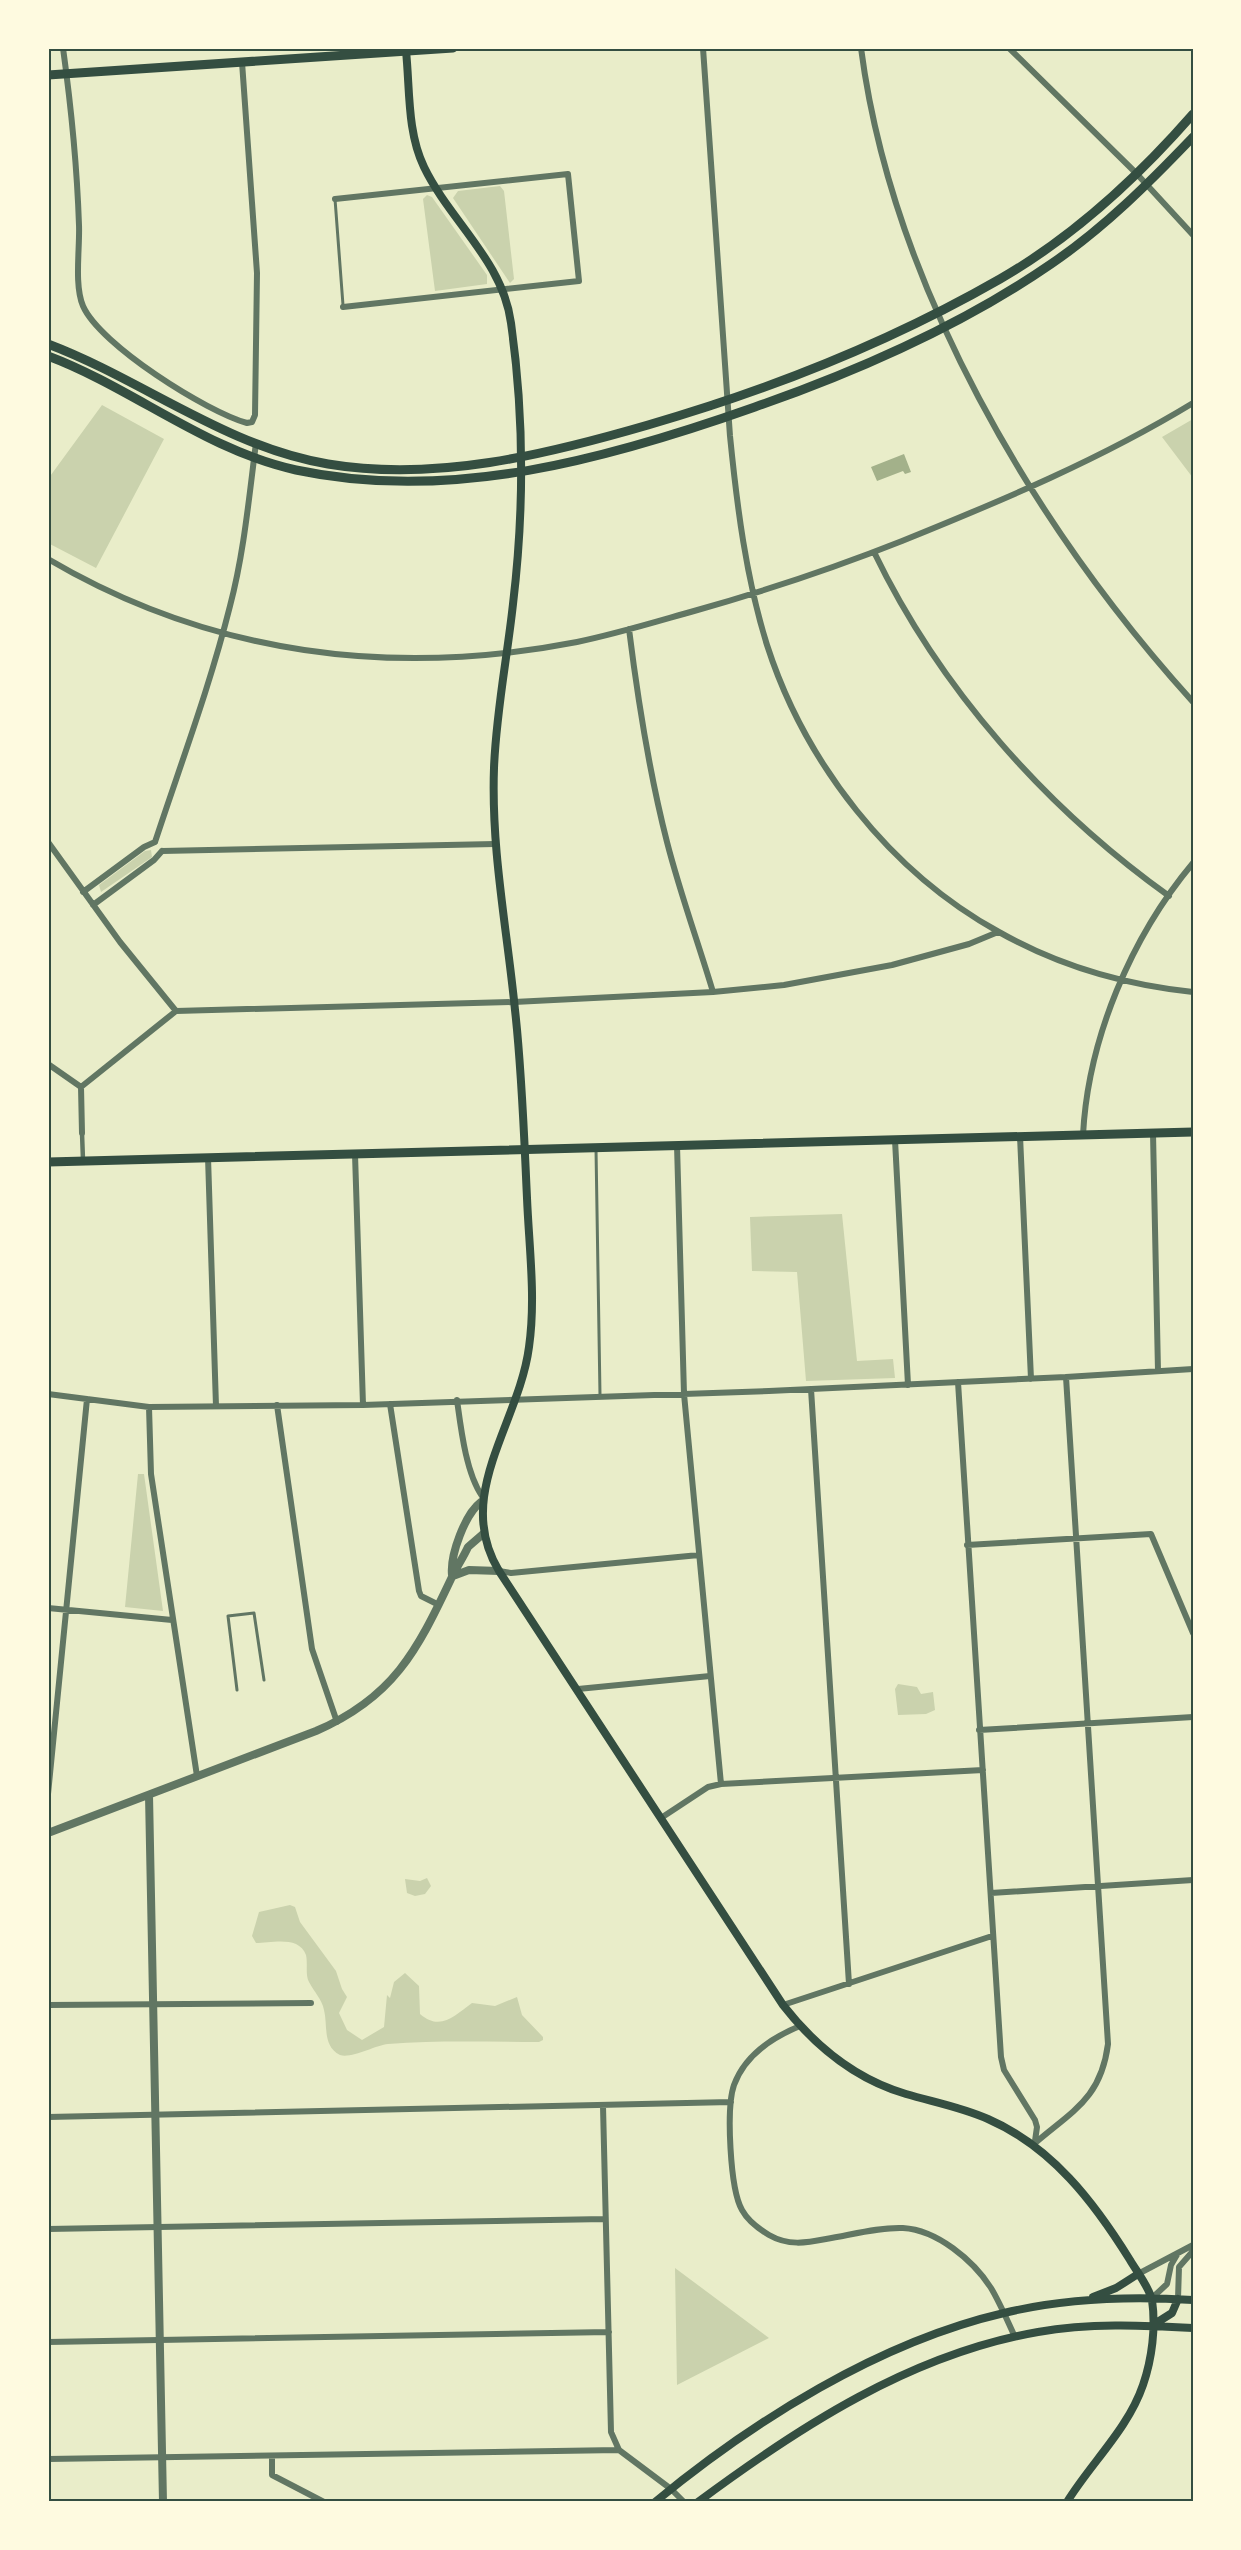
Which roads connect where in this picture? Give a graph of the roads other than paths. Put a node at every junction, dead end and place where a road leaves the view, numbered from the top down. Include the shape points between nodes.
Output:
1 (63, 48) edge
2 (453, 48) edge
3 (703, 48) edge
4 (861, 48) edge
5 (1009, 48) edge
6 (406, 50) edge
7 (243, 62) junction
8 (66, 74) junction
9 (48, 75) edge
10 (1193, 114) edge
11 (1193, 137) edge
12 (1136, 173) junction
13 (1148, 184) junction
14 (436, 189) junction
15 (336, 200) joint
16 (1193, 235) edge
17 (503, 290) junction
18 (343, 307) joint
19 (938, 312) junction
20 (945, 326) junction
21 (48, 344) edge
22 (48, 356) edge
23 (727, 400) junction
24 (1193, 403) edge
25 (728, 417) junction
26 (256, 443) junction
27 (254, 457) junction
28 (520, 458) junction
29 (520, 472) junction
30 (1030, 488) junction
31 (874, 552) junction
32 (48, 560) edge
33 (754, 594) junction
34 (629, 629) junction
35 (223, 634) junction
36 (507, 652) junction
37 (1193, 702) edge
38 (48, 842) edge
39 (155, 842) junction
40 (495, 844) junction
41 (162, 851) junction
42 (1193, 863) edge
43 (83, 892) junction
44 (1169, 896) junction
45 (93, 905) junction
46 (998, 932) junction
47 (1122, 981) junction
48 (713, 992) junction
49 (1193, 992) edge
50 (514, 1002) junction
51 (176, 1011) junction
52 (48, 1064) edge
53 (81, 1087) junction
54 (1193, 1132) edge
55 (82, 1133) joint
56 (1153, 1133) junction
57 (1020, 1135) junction
58 (1083, 1135) junction
59 (895, 1140) junction
60 (677, 1145) junction
61 (596, 1148) junction
62 (525, 1149) junction
63 (355, 1154) junction
64 (208, 1157) junction
65 (83, 1161) junction
66 (48, 1162) edge
67 (1193, 1369) edge
68 (1158, 1371) junction
69 (1066, 1377) junction
70 (1031, 1379) junction
71 (958, 1382) junction
72 (908, 1385) junction
73 (811, 1389) junction
74 (48, 1394) edge
75 (684, 1394) junction
76 (600, 1395) junction
77 (515, 1398) junction
78 (87, 1399) junction
79 (457, 1400) junction
80 (363, 1404) junction
81 (390, 1404) junction
82 (216, 1406) junction
83 (277, 1406) junction
84 (149, 1407) junction
85 (482, 1499) junction
86 (483, 1534) junction
87 (1077, 1539) junction
88 (968, 1545) junction
89 (699, 1555) junction
90 (499, 1571) junction
91 (452, 1577) junction
92 (439, 1605) junction
93 (48, 1608) edge
94 (66, 1610) junction
95 (172, 1620) junction
96 (1193, 1633) edge
97 (710, 1676) junction
98 (264, 1680) dead end
99 (578, 1689) junction
100 (237, 1690) dead end
101 (1193, 1717) edge
102 (337, 1722) junction
103 (1089, 1725) junction
104 (979, 1730) junction
105 (983, 1770) junction
106 (196, 1776) junction
107 (836, 1778) junction
108 (722, 1784) junction
109 (48, 1794) edge
110 (149, 1795) junction
111 (661, 1818) junction
112 (48, 1833) edge
113 (1193, 1880) edge
114 (1098, 1887) junction
115 (991, 1893) junction
116 (993, 1936) junction
117 (48, 1963) edge
118 (849, 1984) junction
119 (153, 2003) junction
120 (311, 2003) dead end
121 (48, 2005) edge
122 (783, 2005) junction
123 (800, 2026) junction
124 (731, 2102) junction
125 (603, 2106) junction
126 (155, 2115) junction
127 (48, 2117) edge
128 (1034, 2144) junction
129 (605, 2219) junction
130 (157, 2228) junction
131 (48, 2229) edge
132 (1193, 2245) edge
133 (1183, 2249) junction
134 (1193, 2251) edge
135 (1138, 2274) junction
136 (1152, 2298) junction
137 (1178, 2299) junction
138 (1193, 2300) edge
139 (1082, 2301) junction
140 (1004, 2313) junction
141 (1153, 2325) junction
142 (1193, 2328) edge
143 (609, 2332) junction
144 (1015, 2337) junction
145 (160, 2340) junction
146 (48, 2342) edge
147 (619, 2450) junction
148 (162, 2457) junction
149 (272, 2457) junction
150 (48, 2459) edge
151 (671, 2489) junction
152 (163, 2502) edge
153 (324, 2502) edge
154 (655, 2502) edge
155 (684, 2502) edge
156 (698, 2502) edge
157 (1066, 2502) edge

1 - 8 street
2 - 6 main road
3 - 23 street
4 - 19 street via 882,153
5 - 12 street
6 - 7 main road
6 - 14 main road via 414,138
7 - 8 main road
7 - 8 street via 258,304 255,415 252,422 245,423 170,383 109,339 88,315 80,296 77,195
8 - 9 main road
10 - 12 main road
11 - 13 main road
12 - 13 street
12 - 19 main road via 1070,232 1002,278
13 - 16 street
13 - 20 main road via 1054,263
14 - 15 street
14 - 17 main road via 491,266
14 - 17 street via 568,174 579,281
15 - 18 lane
17 - 18 street
17 - 28 main road via 512,333
19 - 20 street
19 - 23 main road via 854,351
20 - 25 main road via 835,376
20 - 30 street
21 - 26 main road
22 - 27 main road
23 - 25 street
23 - 28 main road via 608,437
24 - 30 street
25 - 29 main road via 578,461
25 - 33 street via 736,496
26 - 27 street
26 - 28 main road via 325,464 389,470
27 - 29 main road via 310,472 371,481 416,482
27 - 35 street via 239,562
28 - 29 main road
29 - 36 main road via 519,545
30 - 31 street
30 - 37 street via 1099,587
31 - 33 street
31 - 44 street via 898,600 931,651 1008,752 1120,860
32 - 35 street via 143,607
33 - 34 street
33 - 46 street via 785,692 837,786 905,862
34 - 36 street
34 - 48 street via 658,806
35 - 36 street via 364,658
35 - 39 street
36 - 40 main road via 494,768
38 - 43 street
39 - 41 street
39 - 43 street
40 - 41 street
40 - 50 main road
41 - 45 street
42 - 44 street
43 - 45 street
44 - 47 street
45 - 51 street
46 - 47 street via 1070,965
46 - 48 street via 891,965 784,985
47 - 49 street
47 - 58 street via 1097,1054
48 - 50 street
50 - 51 street
50 - 62 main road
51 - 53 street
52 - 53 street
53 - 55 street
54 - 56 main road
55 - 65 street
56 - 58 main road
56 - 68 street
57 - 58 main road
57 - 59 main road
57 - 70 street
59 - 60 main road
59 - 72 street
60 - 61 main road
60 - 75 street
61 - 62 main road
61 - 76 lane
62 - 63 main road
62 - 77 main road via 531,1326 527,1360
63 - 64 main road
63 - 80 street
64 - 65 main road
64 - 82 street
65 - 66 main road
67 - 68 street
68 - 69 street
69 - 70 street
69 - 87 street
70 - 71 street
71 - 72 street
71 - 88 street
72 - 73 street
73 - 75 street
73 - 107 street
74 - 78 street
75 - 76 street
75 - 89 street
76 - 77 street
77 - 79 street
77 - 85 main road
78 - 84 street
78 - 94 street
79 - 81 street
79 - 85 street via 470,1467
80 - 81 street
80 - 83 street
81 - 92 street via 419,1591
82 - 83 street
82 - 84 street
83 - 102 street via 311,1641
84 - 95 street via 149,1463
85 - 86 main road
85 - 91 street via 467,1520 453,1561
86 - 90 main road
86 - 91 street via 471,1542
87 - 88 street
87 - 96 street via 1151,1533
87 - 103 street
88 - 104 street
89 - 90 street
89 - 97 street
90 - 91 street via 469,1570
90 - 99 main road
91 - 92 street
92 - 102 street via 415,1651 393,1677
93 - 94 street
94 - 95 street
94 - 109 street
95 - 106 street
97 - 99 street
97 - 108 street
98 - 100 lane via 254,1613 228,1616
99 - 111 main road
101 - 103 street
102 - 106 street
103 - 104 street
103 - 114 street
104 - 105 street
105 - 107 street
105 - 115 street
106 - 110 street
107 - 108 street
107 - 118 street
108 - 111 street via 708,1787
110 - 112 street
110 - 119 street
111 - 122 main road
113 - 114 street
114 - 115 street
114 - 128 street via 1106,2058 1084,2103
115 - 116 street
116 - 118 street
116 - 128 street via 1001,2057 1004,2070 1035,2120
117 - 121 street
118 - 122 street
119 - 120 street
119 - 121 street
119 - 126 street
122 - 123 main road
123 - 124 street via 768,2042 752,2057 734,2085
123 - 128 main road via 837,2059 871,2081 976,2114
124 - 125 street
124 - 140 street via 733,2185 743,2212 762,2230 798,2244 894,2228 917,2230 936,2238 976,2269
125 - 126 street
125 - 129 street
126 - 127 street
126 - 130 street
128 - 135 main road via 1087,2198
129 - 130 street
129 - 143 street
130 - 131 street
130 - 145 street
132 - 133 street
133 - 135 street
133 - 136 street via 1171,2265 1167,2284
134 - 137 street via 1179,2267
135 - 136 main road
135 - 139 main road via 1116,2288
136 - 137 main road
136 - 139 main road
136 - 141 main road
137 - 138 main road
137 - 141 main road via 1172,2313
139 - 140 main road
140 - 144 street
140 - 151 main road via 941,2332 865,2365 758,2427
141 - 142 main road
141 - 144 main road via 1070,2328
141 - 157 main road via 1150,2357 1138,2397 1127,2419
143 - 145 street
143 - 147 street via 611,2432
144 - 156 main road via 958,2353 881,2386 793,2435
145 - 146 street
145 - 148 street
147 - 149 street
147 - 151 street
148 - 149 street
148 - 150 street
148 - 152 street
149 - 153 street via 272,2475
151 - 154 main road
151 - 155 street

